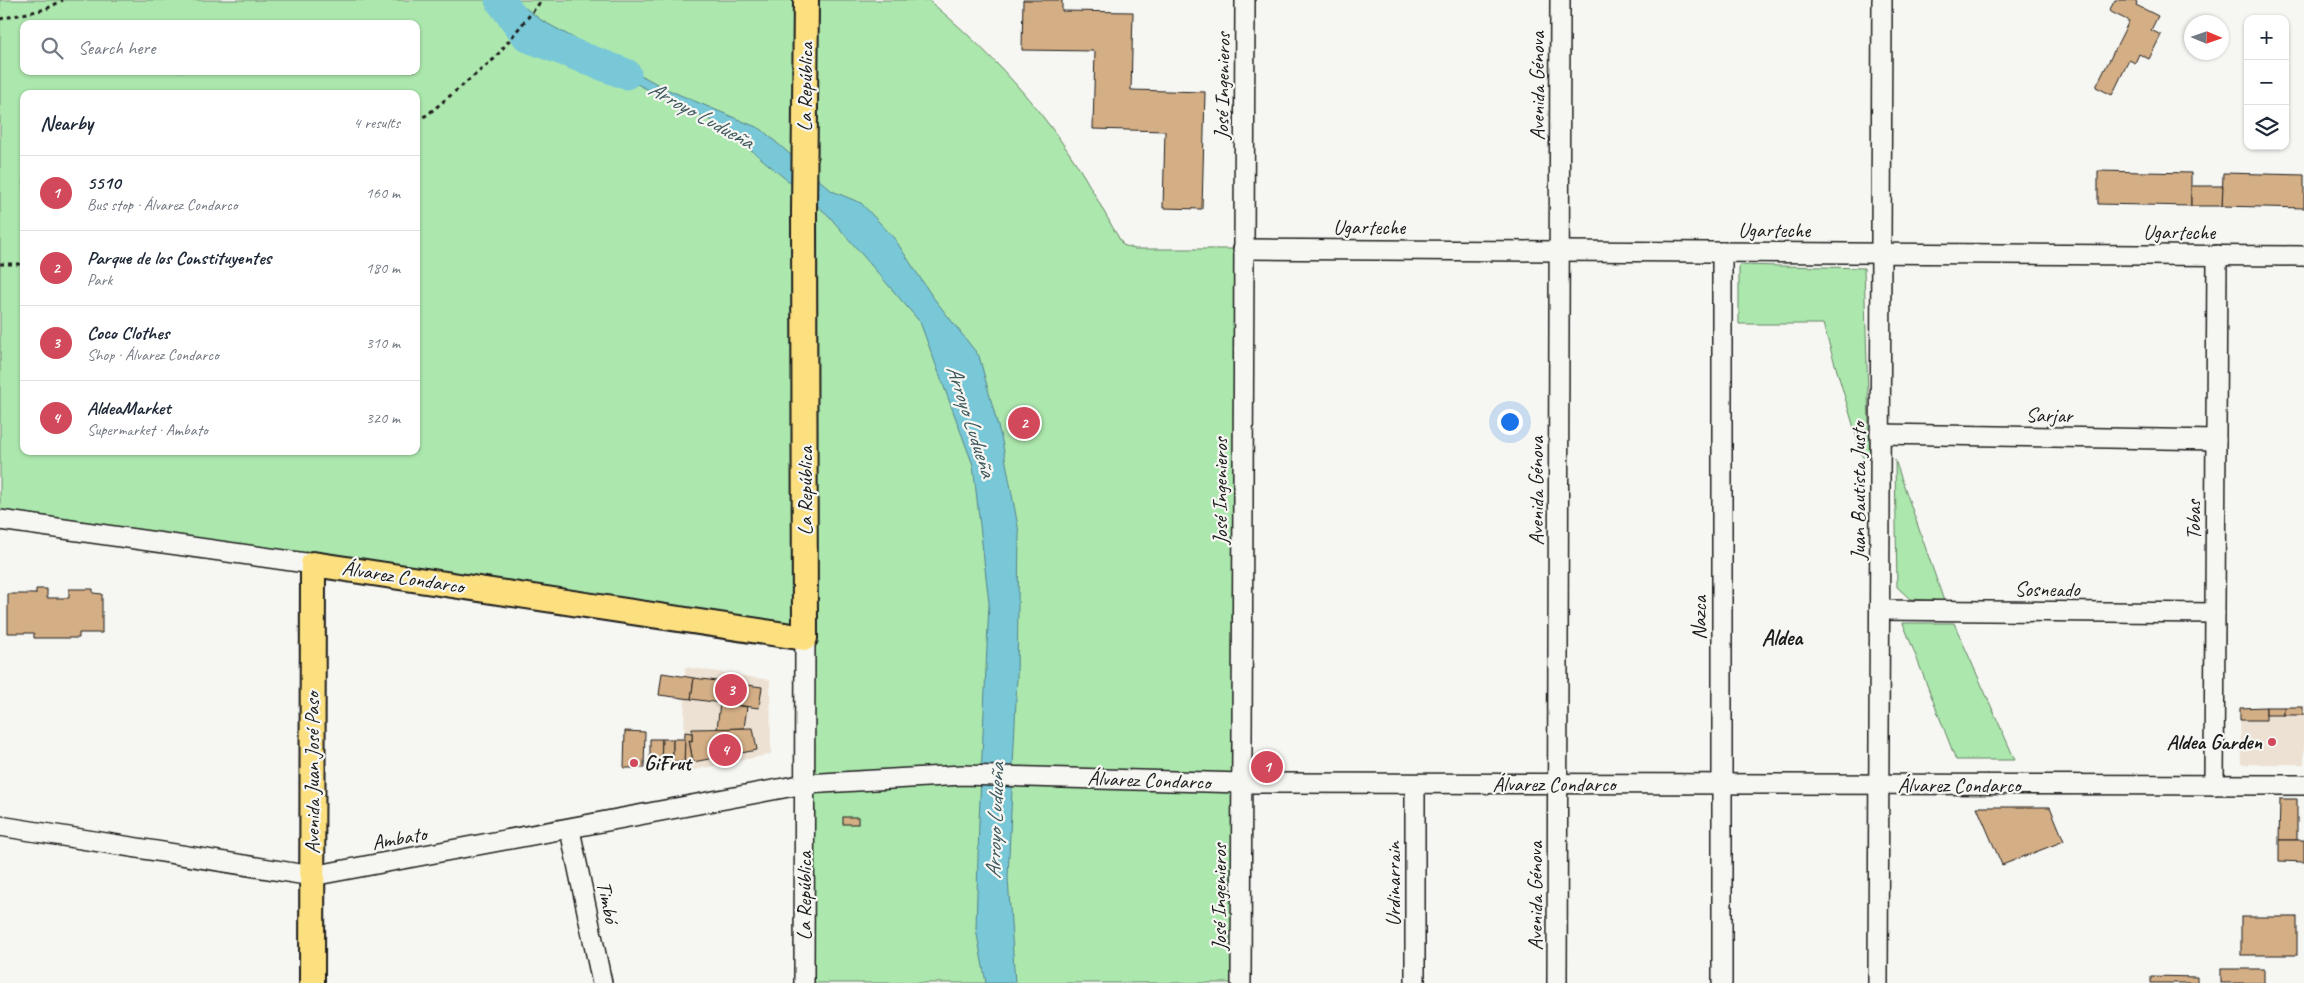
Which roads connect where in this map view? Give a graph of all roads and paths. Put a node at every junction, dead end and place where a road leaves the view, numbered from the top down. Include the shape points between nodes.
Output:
1 (64, 0) edge
2 (542, 0) edge
3 (806, 0) edge
4 (1246, 0) edge
5 (1560, 0) edge
6 (1882, 0) edge
7 (0, 19) edge
8 (420, 118) edge
9 (1243, 249) junction
10 (1559, 251) junction
11 (1722, 252) junction
12 (1881, 253) junction
13 (2217, 255) junction
14 (2304, 256) edge
15 (0, 264) edge
16 (20, 264) edge
17 (1880, 434) junction
18 (2216, 440) junction
19 (0, 520) edge
20 (313, 564) junction
21 (1880, 610) junction
22 (2215, 612) junction
23 (805, 638) junction
24 (1242, 783) junction
25 (805, 784) junction
26 (1415, 784) junction
27 (1558, 784) junction
28 (1722, 784) junction
29 (1879, 785) junction
30 (2214, 785) junction
31 (2304, 785) edge
32 (0, 826) edge
33 (570, 830) junction
34 (312, 876) junction
35 (312, 983) edge
36 (602, 983) edge
37 (804, 983) edge
38 (1242, 983) edge
39 (1415, 983) edge
40 (1557, 983) edge
41 (1722, 983) edge
42 (1878, 983) edge

1 - 7 path via 46,9
2 - 8 path via 494,59
3 - 23 main road, La República
4 - 9 street, José Ingenieros
5 - 10 street, Avenida Génova
6 - 12 street, Juan Bautista Justo
9 - 10 street, Ugarteche
9 - 24 street, José Ingenieros
10 - 11 street, Ugarteche
10 - 27 street, Avenida Génova
11 - 12 street, Ugarteche
11 - 28 street, Nazca
12 - 13 street, Ugarteche
12 - 17 street, Juan Bautista Justo
13 - 14 street, Ugarteche
13 - 18 street, Tobas
15 - 16 path
17 - 18 street, Sarjar
17 - 21 street, Juan Bautista Justo
18 - 22 street, Tobas
19 - 20 street, Álvarez Condarco
20 - 23 main road, Álvarez Condarco
20 - 34 main road, Avenida Juan José Paso
21 - 22 street, Sosneado
21 - 29 street, Juan Bautista Justo
22 - 30 street, Tobas
23 - 25 street, La República
24 - 25 street, Álvarez Condarco via 962,775
24 - 26 street, Álvarez Condarco
24 - 38 street, José Ingenieros
25 - 33 street, Ambato
25 - 37 street, La República
26 - 27 street, Álvarez Condarco
26 - 39 street, Urdinarrain
27 - 28 street, Álvarez Condarco
27 - 40 street, Avenida Génova
28 - 29 street, Álvarez Condarco
28 - 41 street, Nazca
29 - 30 street, Álvarez Condarco
29 - 42 street, Juan Bautista Justo
30 - 31 street, Álvarez Condarco
32 - 34 street, Ambato
33 - 34 street, Ambato
33 - 36 street, Timbó
34 - 35 main road, Avenida Juan José Paso

